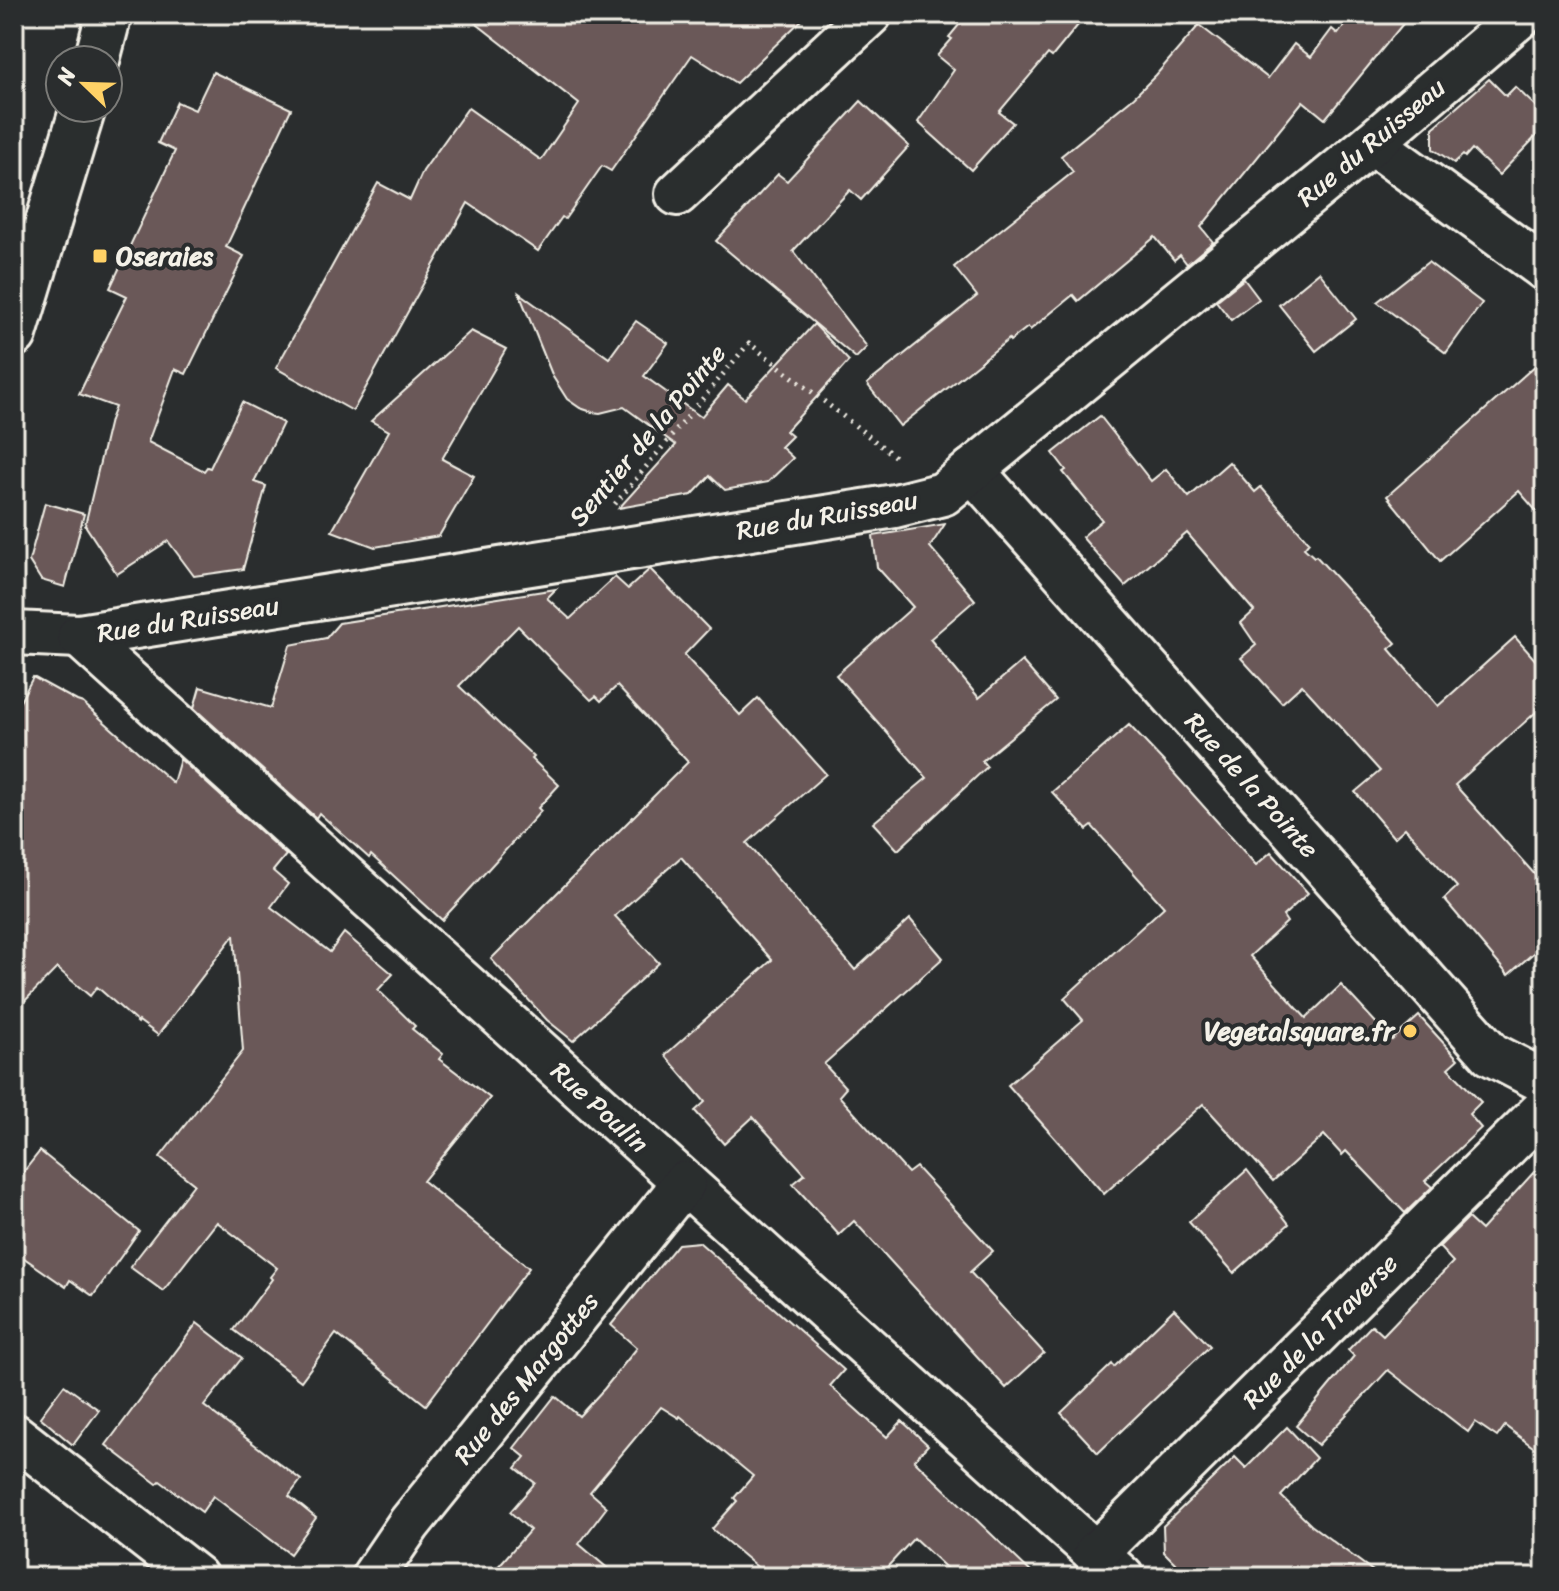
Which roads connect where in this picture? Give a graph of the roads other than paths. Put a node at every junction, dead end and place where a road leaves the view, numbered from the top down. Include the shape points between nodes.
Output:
1 (109, 14) edge
2 (870, 14) edge
3 (1523, 14) edge
4 (101, 44) edge
5 (78, 124) edge
6 (1372, 143) junction
7 (677, 194) dead end
8 (1545, 269) edge
9 (14, 334) edge
10 (957, 482) junction
11 (14, 633) edge
12 (79, 636) junction
13 (1545, 1082) edge
14 (1545, 1108) edge
15 (684, 1183) junction
16 (14, 1435) edge
17 (1108, 1566) edge
18 (196, 1577) edge
19 (373, 1577) edge

1 - 4 main road
2 - 7 street
3 - 6 street, Rue du Ruisseau
5 - 9 main road
6 - 8 street
6 - 10 street, Rue du Ruisseau
10 - 12 street, Rue du Ruisseau via 895,506
10 - 13 street, Rue de la Pointe via 1491,1054
11 - 12 street, Rue du Ruisseau
12 - 15 street, Rue Poulin
14 - 17 street, Rue de la Traverse
15 - 17 street, Rue Poulin
15 - 19 street, Rue des Margottes via 409,1524
16 - 18 street

